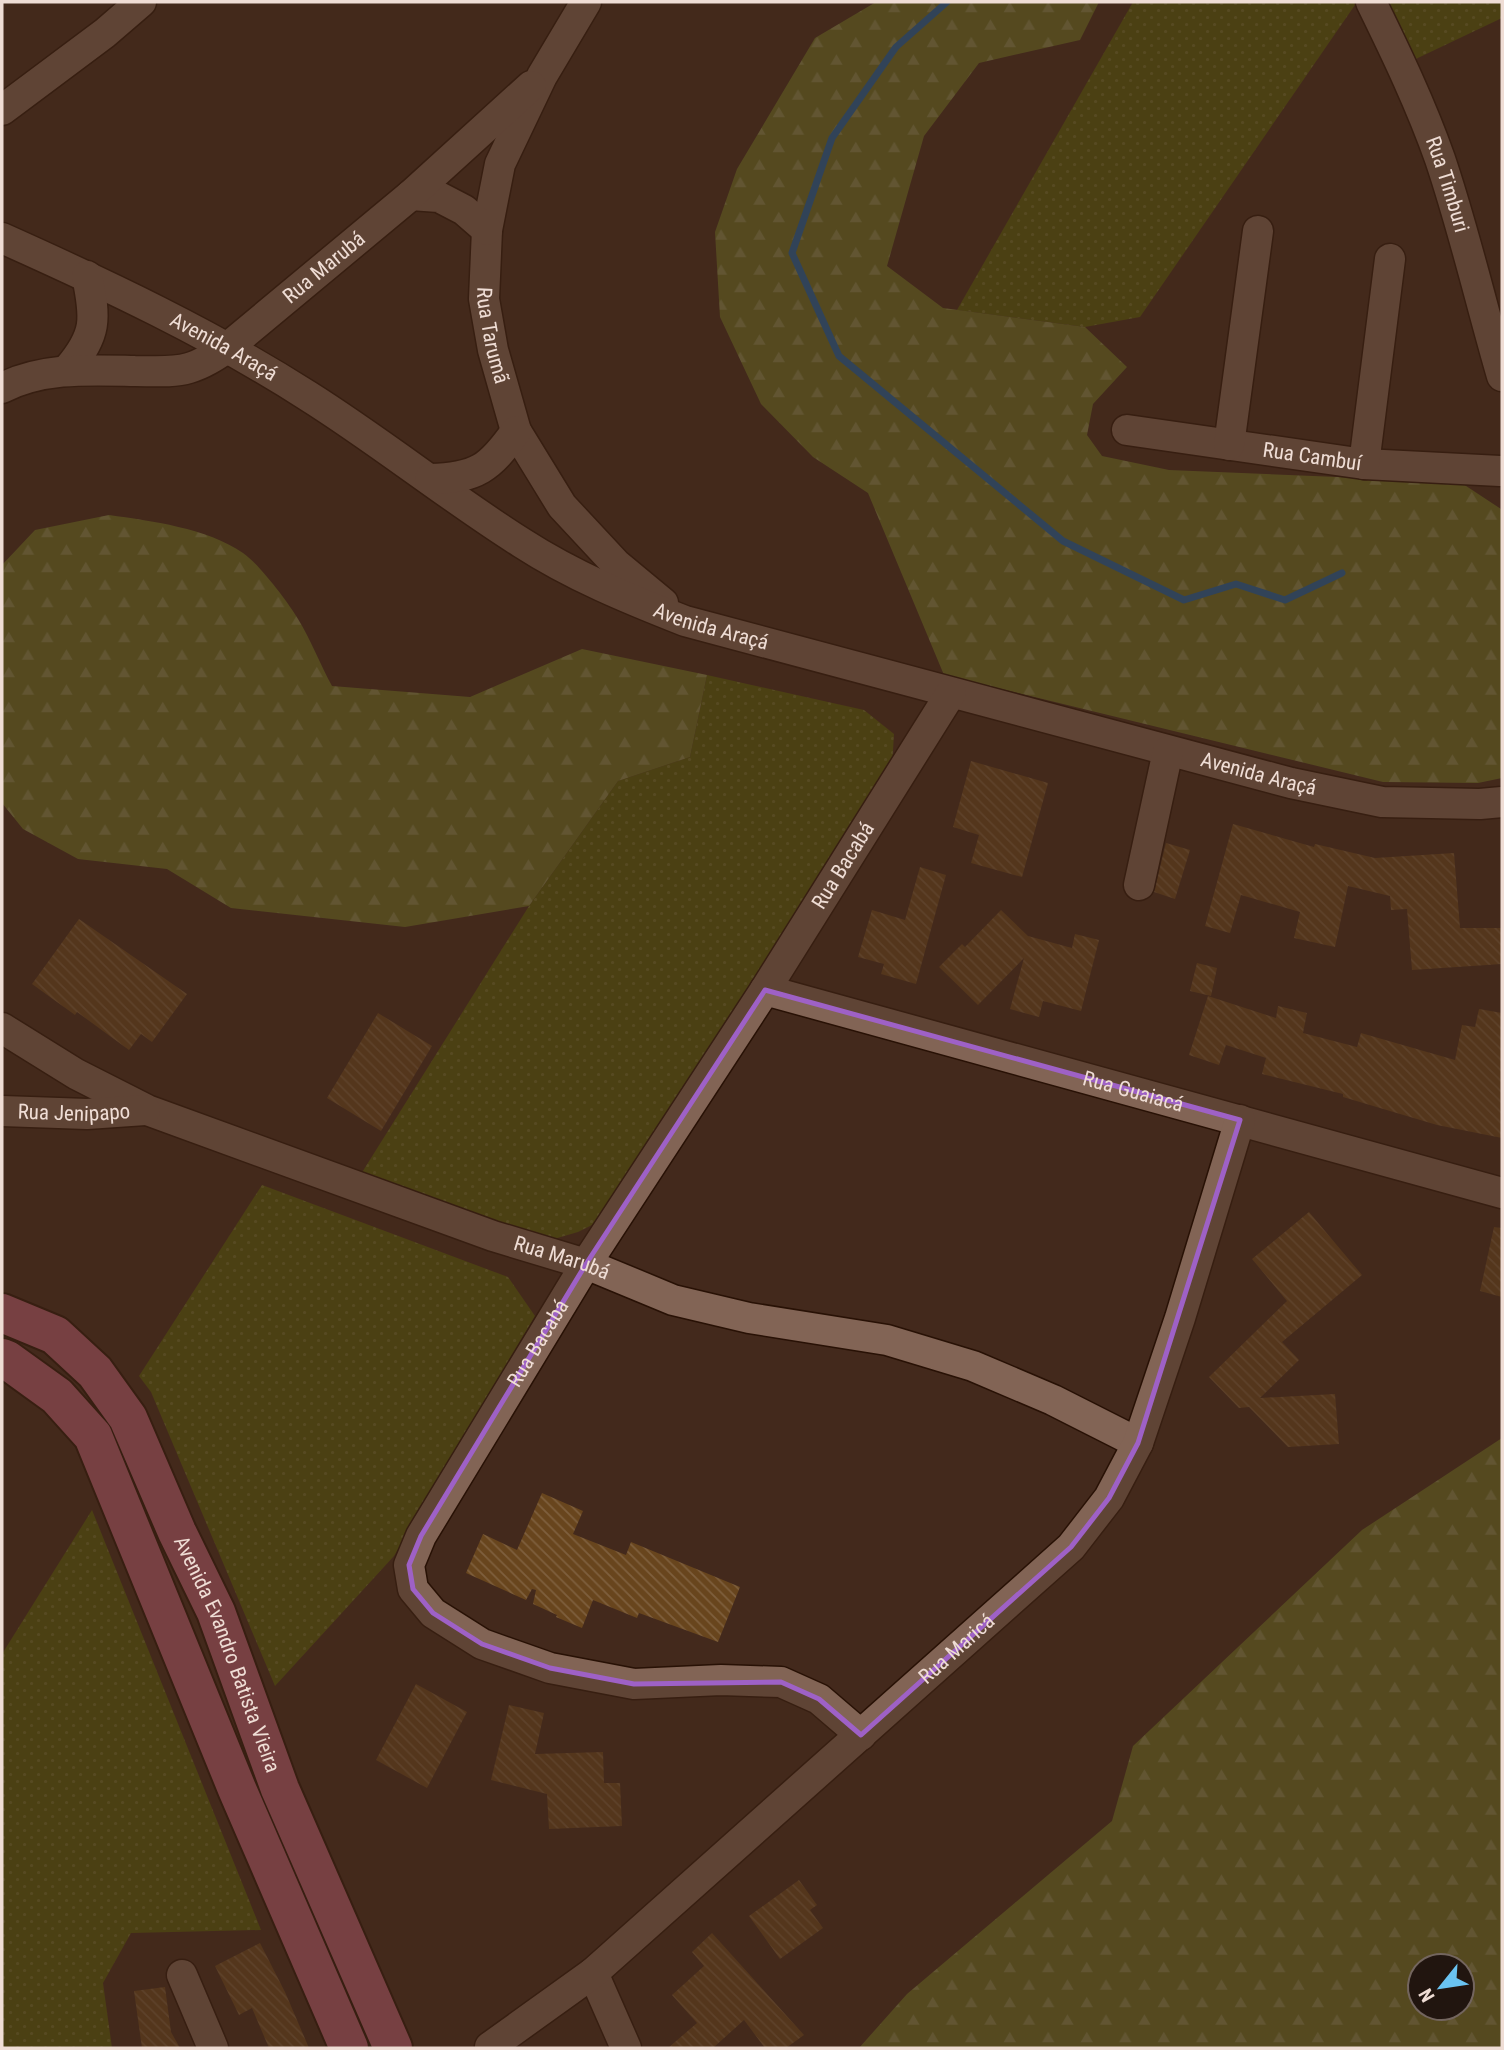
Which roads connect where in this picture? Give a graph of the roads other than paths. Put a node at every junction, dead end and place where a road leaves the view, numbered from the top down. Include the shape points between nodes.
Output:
1 (141, 2) edge
2 (586, 2) edge
3 (1371, 2) edge
4 (541, 76) junction
5 (2, 110) edge
6 (411, 195) junction
7 (487, 230) junction
8 (1258, 231) dead end
9 (2, 238) edge
10 (1390, 259) dead end
11 (87, 276) junction
12 (228, 348) junction
13 (68, 369) junction
14 (1502, 376) edge
15 (2, 388) edge
16 (1127, 430) dead end
17 (516, 431) junction
18 (1229, 445) junction
19 (1364, 464) junction
20 (1502, 466) edge
21 (430, 479) junction
22 (685, 621) junction
23 (951, 693) junction
24 (1168, 751) junction
25 (1502, 802) edge
26 (1139, 886) dead end
27 (765, 990) junction
28 (3, 1032) edge
29 (147, 1110) junction
30 (2, 1111) edge
31 (1240, 1120) junction
32 (1502, 1193) edge
33 (586, 1265) junction
34 (2, 1313) edge
35 (2, 1358) edge
36 (1138, 1443) junction
37 (218, 1620) junction
38 (176, 1639) junction
39 (861, 1735) junction
40 (593, 1973) junction
41 (181, 1975) dead end
42 (490, 2047) edge
43 (212, 2048) edge
44 (349, 2048) edge
45 (393, 2048) edge
46 (626, 2048) edge

1 - 5 street
2 - 4 street, Rua Tarumã
3 - 14 street, Rua Timburi via 1439,158
4 - 6 street, Rua Marubá
4 - 7 street, Rua Tarumã via 500,163
6 - 7 street via 439,197
6 - 12 street, Rua Marubá
7 - 17 street, Rua Tarumã via 484,299
8 - 18 street
9 - 11 street, Avenida Araçá
10 - 19 street
11 - 12 street, Avenida Araçá
11 - 13 street via 93,328 84,351
12 - 13 street, Rua Marubá via 188,369
12 - 21 street, Avenida Araçá
13 - 15 street, Rua Marubá
16 - 18 street, Rua Cambuí
17 - 21 street via 500,454 480,470 457,478
17 - 22 street, Rua Tarumã via 562,506 616,564
18 - 19 street, Rua Cambuí
19 - 20 street, Rua Cambuí
21 - 22 street, Avenida Araçá via 534,550 602,588
22 - 23 street, Avenida Araçá
23 - 24 street, Avenida Araçá
23 - 27 street, Rua Bacabá
24 - 25 street, Avenida Araçá via 1382,802
24 - 26 street
27 - 31 street, Rua Guaiacá
27 - 33 street, Rua Bacabá
28 - 29 street, Rua Marubá
29 - 30 street, Rua Jenipapo via 88,1114
29 - 33 street, Rua Marubá via 493,1236
31 - 32 street, Rua Guaiacá
31 - 36 street, Rua Maricá
33 - 36 street, Rua Marubá via 673,1300 749,1318 887,1340 973,1366
33 - 39 street, Rua Bacabá via 421,1536 409,1565 413,1589 433,1614 482,1644 550,1668 634,1685 781,1682 819,1699
34 - 37 main road, Avenida Evandro Batista Vieira via 55,1335 95,1372 128,1418
35 - 38 main road, Avenida Evandro Batista Vieira via 57,1396 93,1436
36 - 39 street, Rua Maricá via 1110,1498 1071,1547
37 - 38 main road
37 - 45 main road, Avenida Evandro Batista Vieira via 280,1788
38 - 44 main road, Avenida Evandro Batista Vieira
39 - 40 street, Rua Maricá
40 - 42 street, Rua Maricá
40 - 46 street
41 - 43 street

